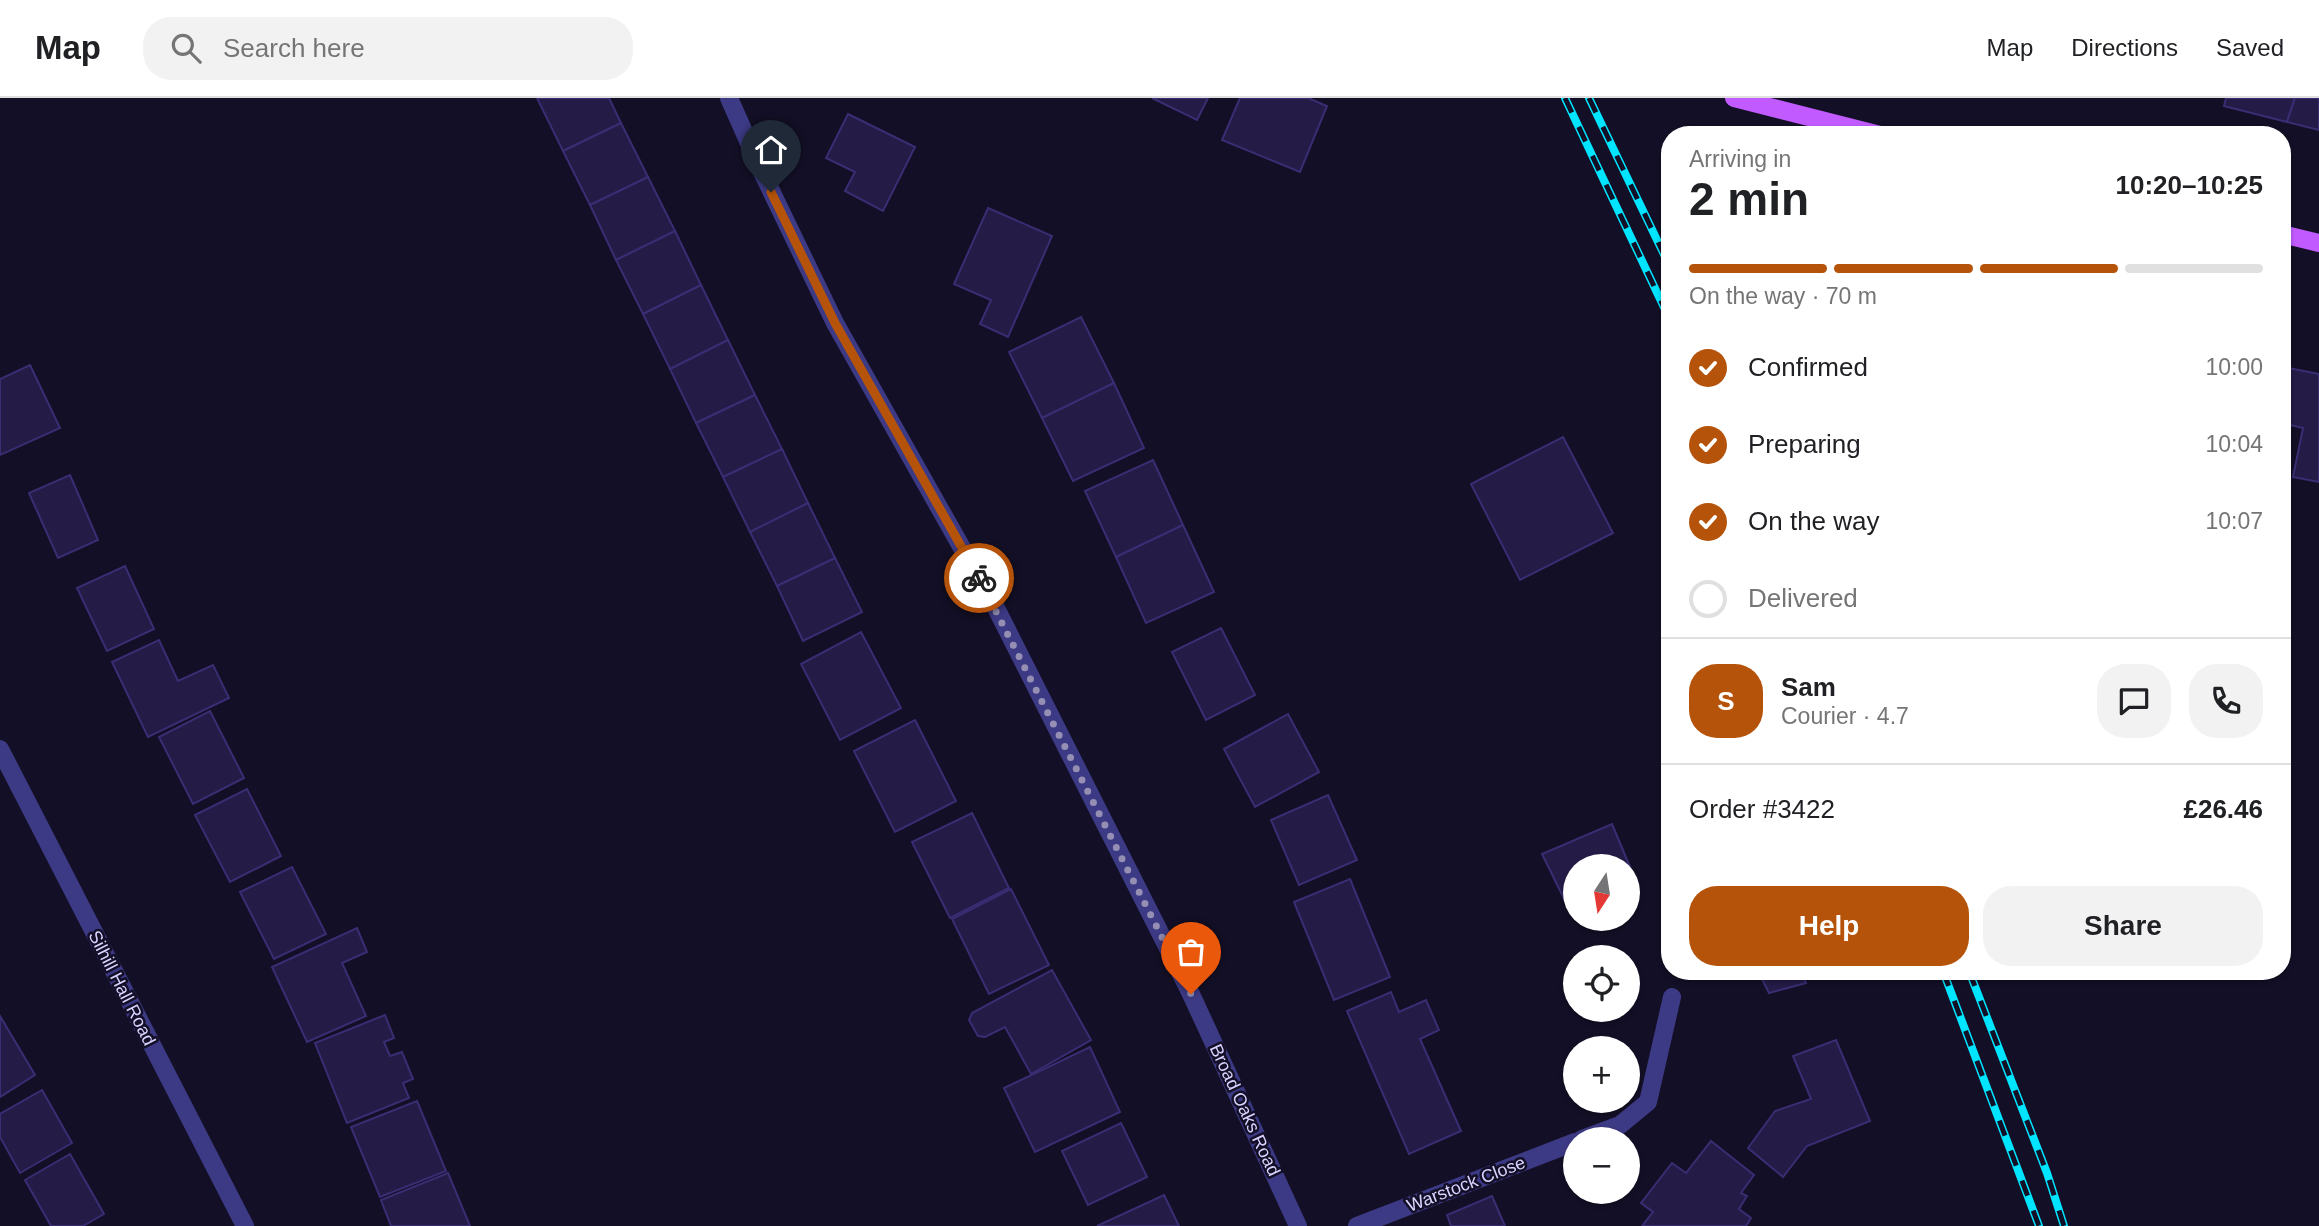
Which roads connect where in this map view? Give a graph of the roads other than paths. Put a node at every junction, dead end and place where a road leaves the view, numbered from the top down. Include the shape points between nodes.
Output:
1 (729, 98) edge
2 (1734, 98) edge
3 (1844, 126) edge
4 (2291, 236) edge
5 (2319, 243) edge
6 (0, 749) edge
7 (1672, 998) dead end
8 (1614, 1127) edge
9 (1563, 1147) edge
10 (245, 1226) edge
11 (1298, 1226) edge
12 (1357, 1226) edge

1 - 11 street, Broad Oaks Road via 835,323 997,610 1179,969
2 - 3 main road
4 - 5 main road
6 - 10 street, Silhill Hall Road
7 - 8 street via 1648,1102
9 - 12 street, Warstock Close

